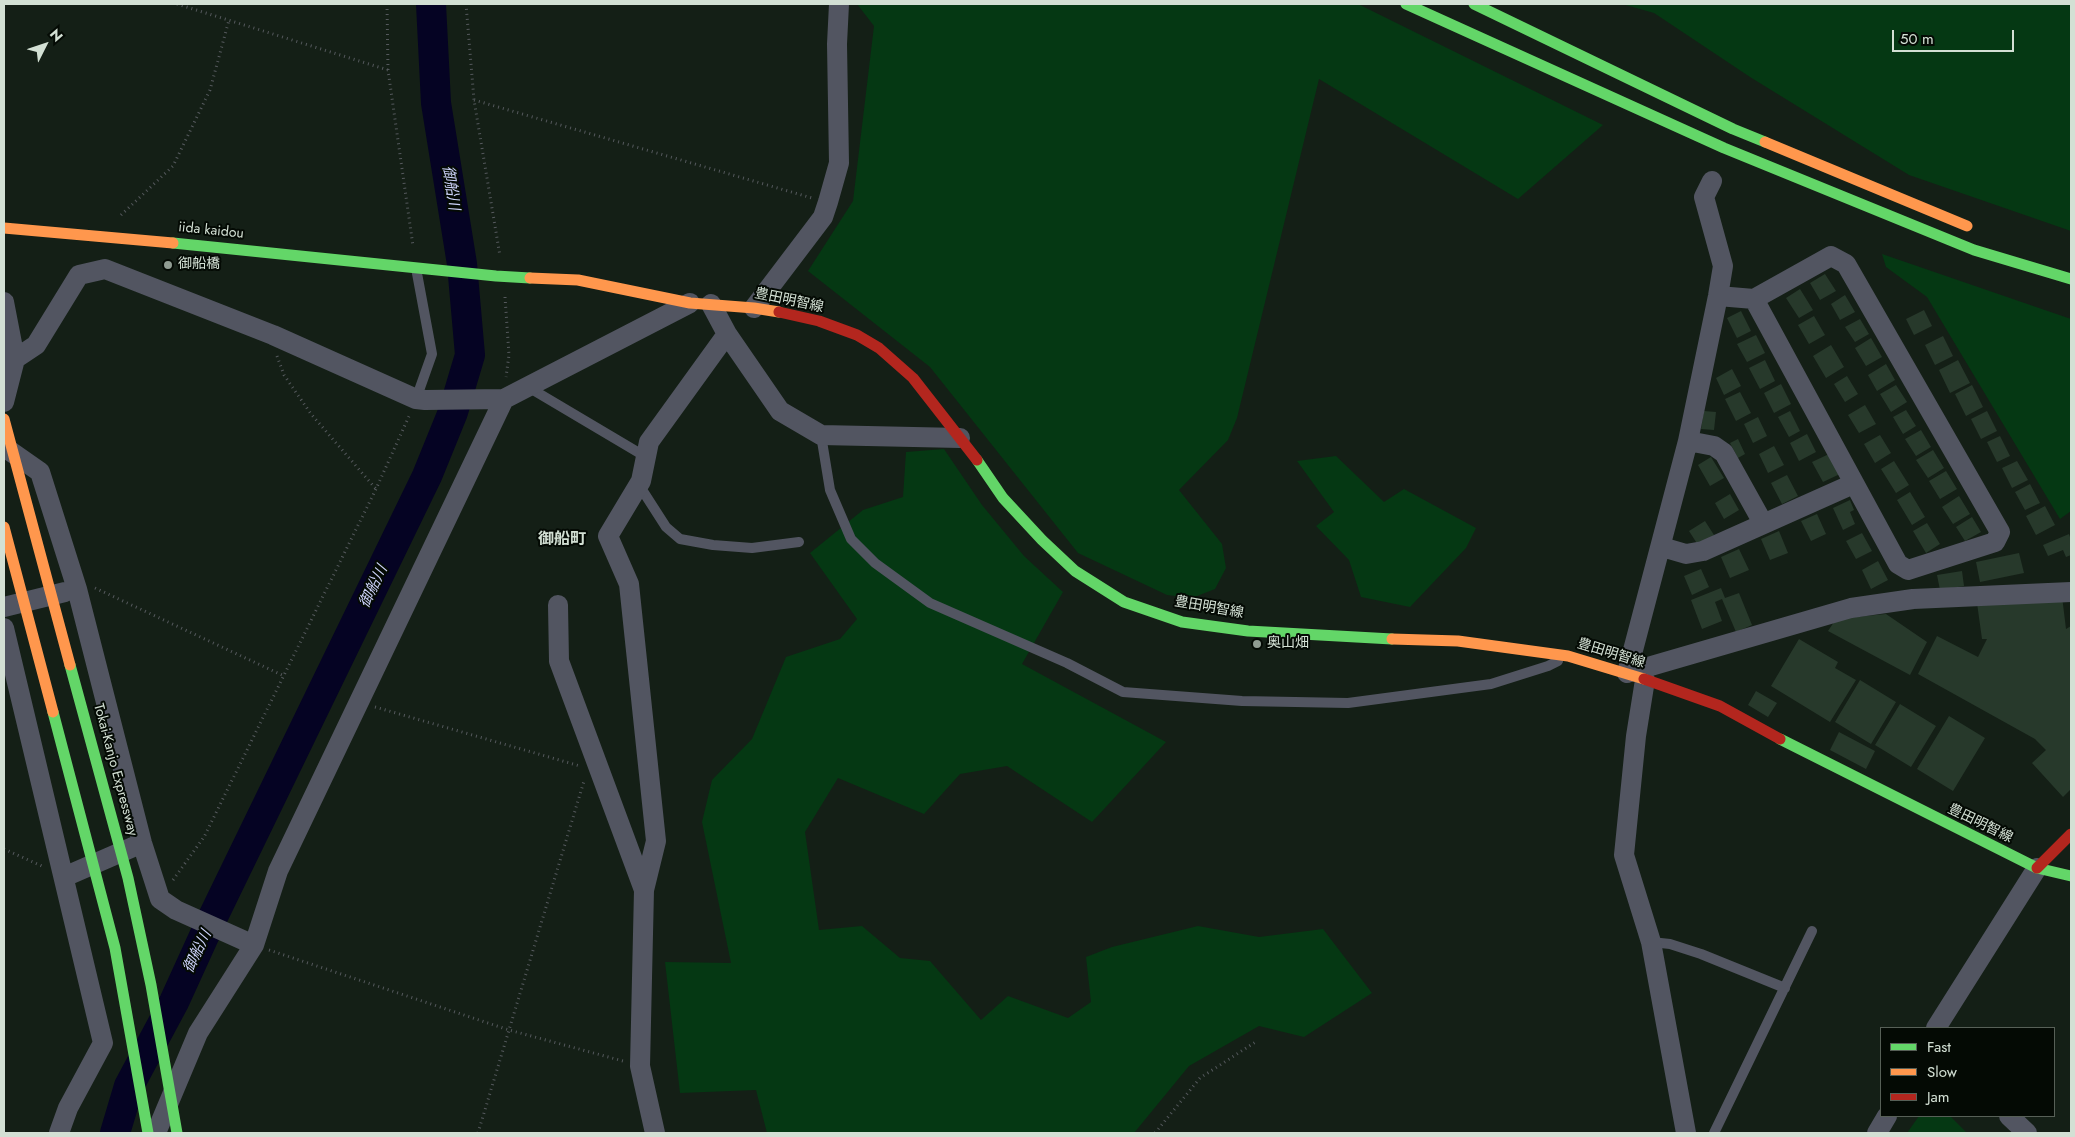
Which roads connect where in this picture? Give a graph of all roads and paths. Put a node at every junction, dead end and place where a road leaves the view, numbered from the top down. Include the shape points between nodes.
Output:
1 (177, 4) edge
2 (387, 4) edge
3 (466, 4) edge
4 (839, 4) edge
5 (1406, 4) edge
6 (1474, 4) edge
7 (229, 20) junction
8 (388, 70) junction
9 (474, 100) junction
10 (1712, 181) dead end
11 (828, 202) junction
12 (120, 216) dead end
13 (4, 228) edge
14 (1975, 230) dead end
15 (2028, 253) dead end
16 (415, 267) junction
17 (2071, 273) edge
18 (500, 275) junction
19 (2071, 278) edge
20 (1718, 296) junction
21 (1754, 299) junction
22 (690, 303) junction
23 (711, 304) junction
24 (754, 308) junction
25 (5, 310) edge
26 (727, 334) junction
27 (273, 336) junction
28 (15, 359) junction
29 (528, 387) junction
30 (504, 399) junction
31 (421, 400) junction
32 (4, 402) edge
33 (4, 419) edge
34 (821, 435) junction
35 (960, 438) junction
36 (1688, 441) junction
37 (4, 447) edge
38 (646, 457) junction
39 (1853, 484) junction
40 (638, 485) junction
41 (376, 489) junction
42 (1763, 523) junction
43 (4, 527) edge
44 (799, 542) dead end
45 (1662, 546) junction
46 (77, 589) junction
47 (2071, 592) edge
48 (558, 606) dead end
49 (4, 607) edge
50 (4, 628) edge
51 (1568, 656) junction
52 (282, 675) junction
53 (1636, 677) junction
54 (360, 703) junction
55 (590, 760) junction
56 (2071, 834) edge
57 (142, 843) junction
58 (4, 848) edge
59 (2037, 868) junction
60 (2071, 876) edge
61 (64, 877) junction
62 (644, 890) junction
63 (168, 904) junction
64 (1812, 931) dead end
65 (1651, 942) junction
66 (248, 943) junction
67 (1784, 988) junction
68 (1937, 1027) edge
69 (509, 1030) junction
70 (1257, 1041) dead end
71 (640, 1066) junction
72 (1886, 1117) edge
73 (2010, 1117) edge
74 (59, 1133) edge
75 (148, 1133) edge
76 (156, 1133) edge
77 (178, 1133) edge
78 (478, 1133) edge
79 (655, 1133) edge
80 (1155, 1133) edge
81 (1686, 1133) edge
82 (1714, 1133) edge
83 (1877, 1133) edge
84 (2027, 1133) edge

1 - 7 path
2 - 8 path
3 - 9 path
4 - 11 street via 838,163
5 - 19 main road via 1733,151 1974,250
6 - 14 main road via 1733,129
7 - 8 path
7 - 12 path via 210,90 173,166
8 - 16 path
9 - 11 path
9 - 18 path
10 - 20 street via 1704,197 1723,266
11 - 24 street via 824,217
13 - 16 main road, iida kaidou
15 - 17 main road
16 - 18 main road, 豊田明智線
16 - 31 lane via 432,354
18 - 22 main road, 豊田明智線 via 578,280
18 - 30 path via 509,355
20 - 21 street
20 - 36 street
21 - 39 street
21 - 39 street via 1831,256 1846,264 2000,532 1995,542 1908,570 1898,564
22 - 23 main road, 豊田明智線
22 - 29 street
23 - 24 main road, 豊田明智線
23 - 26 street
24 - 35 main road, 豊田明智線 via 818,321 857,335 879,348 913,378
25 - 28 street
26 - 34 street via 780,411
26 - 38 street via 649,442
27 - 28 street via 105,269 78,274 36,345
27 - 31 street
27 - 41 path via 284,375 311,414
28 - 32 street
29 - 30 street
29 - 38 lane
30 - 31 street
30 - 54 street
31 - 41 path
33 - 77 main road, Tokai-Kanjo Expressway, bridge via 128,878
34 - 35 street
34 - 51 lane via 830,490 851,539 876,564 930,603 1067,663 1124,692 1242,701 1348,703 1491,684 1548,666
35 - 51 main road, 豊田明智線 via 1003,498 1042,540 1074,571 1124,602 1182,622 1248,631 1458,641
36 - 42 street via 1714,446 1724,453
36 - 45 street
37 - 46 street via 40,472
38 - 40 street
39 - 42 street
40 - 44 lane via 666,528 680,539 752,548
40 - 62 street via 608,536 630,584 656,841
41 - 52 path
42 - 45 street via 1702,552 1686,554
43 - 75 main road, bridge via 115,948
45 - 53 street
46 - 49 street
46 - 52 path via 97,588
46 - 57 street
47 - 53 street via 1913,599 1851,608
48 - 55 street via 559,661
50 - 61 street
51 - 53 main road, 豊田明智線
52 - 63 path
53 - 59 main road, 豊田明智線 via 1720,706 1823,762
53 - 65 street via 1636,736 1624,855
54 - 55 path
54 - 66 street via 278,871
55 - 62 street
55 - 69 path
56 - 59 main road
57 - 61 street
57 - 63 street
58 - 61 path
59 - 60 main road, 豊田明智線
59 - 68 street
61 - 74 street via 103,1043 68,1108
62 - 71 street
63 - 66 street
64 - 67 lane
65 - 67 lane via 1701,954
65 - 81 street
66 - 69 path
66 - 76 street via 198,1033
67 - 82 lane
69 - 71 path
69 - 78 path
70 - 80 path via 1200,1078
71 - 79 street
72 - 83 street
73 - 84 street

